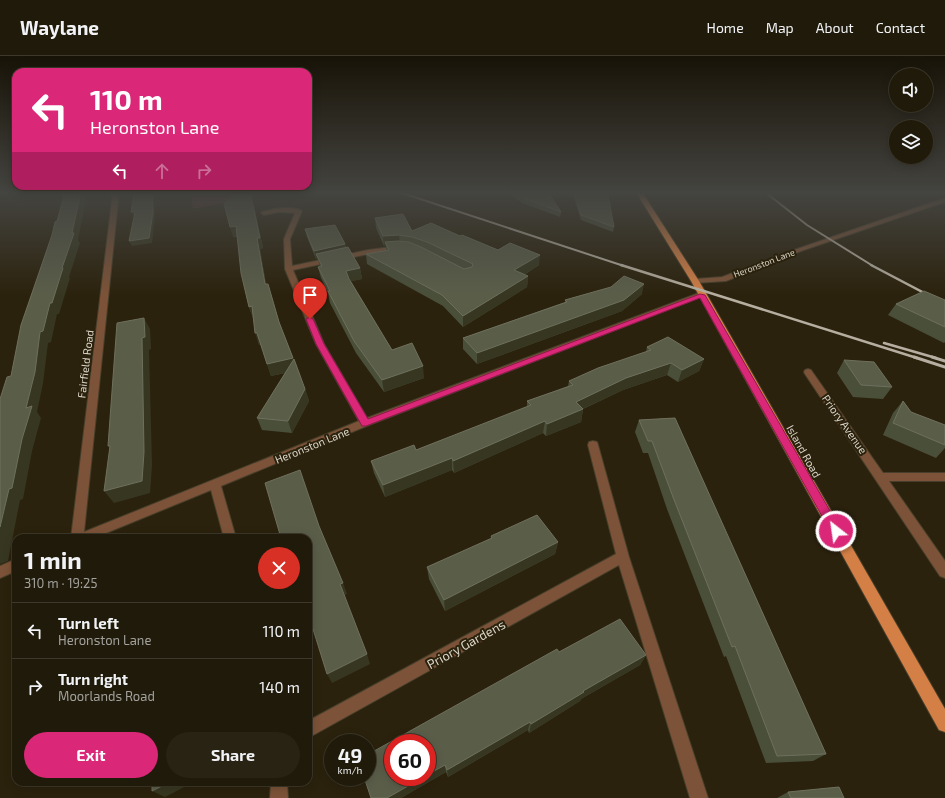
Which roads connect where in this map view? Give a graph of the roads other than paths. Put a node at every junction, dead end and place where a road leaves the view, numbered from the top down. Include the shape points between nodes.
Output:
1 (112, 227) edge
2 (292, 227) edge
3 (661, 227) edge
4 (867, 227) edge
5 (409, 249) edge
6 (289, 269) junction
7 (695, 281) junction
8 (702, 295) junction
9 (808, 372) dead end
10 (366, 423) junction
11 (593, 445) dead end
12 (881, 476) junction
13 (945, 477) edge
14 (216, 483) junction
15 (76, 534) edge
16 (90, 534) edge
17 (229, 534) edge
18 (623, 558) junction
19 (12, 567) edge
20 (0, 572) edge
21 (945, 572) edge
22 (945, 724) edge
23 (312, 728) edge
24 (279, 786) edge
25 (279, 798) edge
26 (698, 798) edge

1 - 15 street, Fairfield Road
2 - 6 street via 287,239
3 - 7 main road, Island Road
4 - 7 street, Heronston Lane via 723,279
5 - 6 street via 392,248
6 - 10 street via 320,344
7 - 8 main road, Island Road
8 - 10 street, Heronston Lane
8 - 22 main road, Island Road
9 - 12 street, Priory Avenue
10 - 14 street, Heronston Lane
11 - 18 street
12 - 13 street
12 - 21 street, Priory Avenue
14 - 16 street, Heronston Lane
14 - 17 street
18 - 23 street, Priory Gardens
18 - 26 street
19 - 20 street
24 - 25 street

